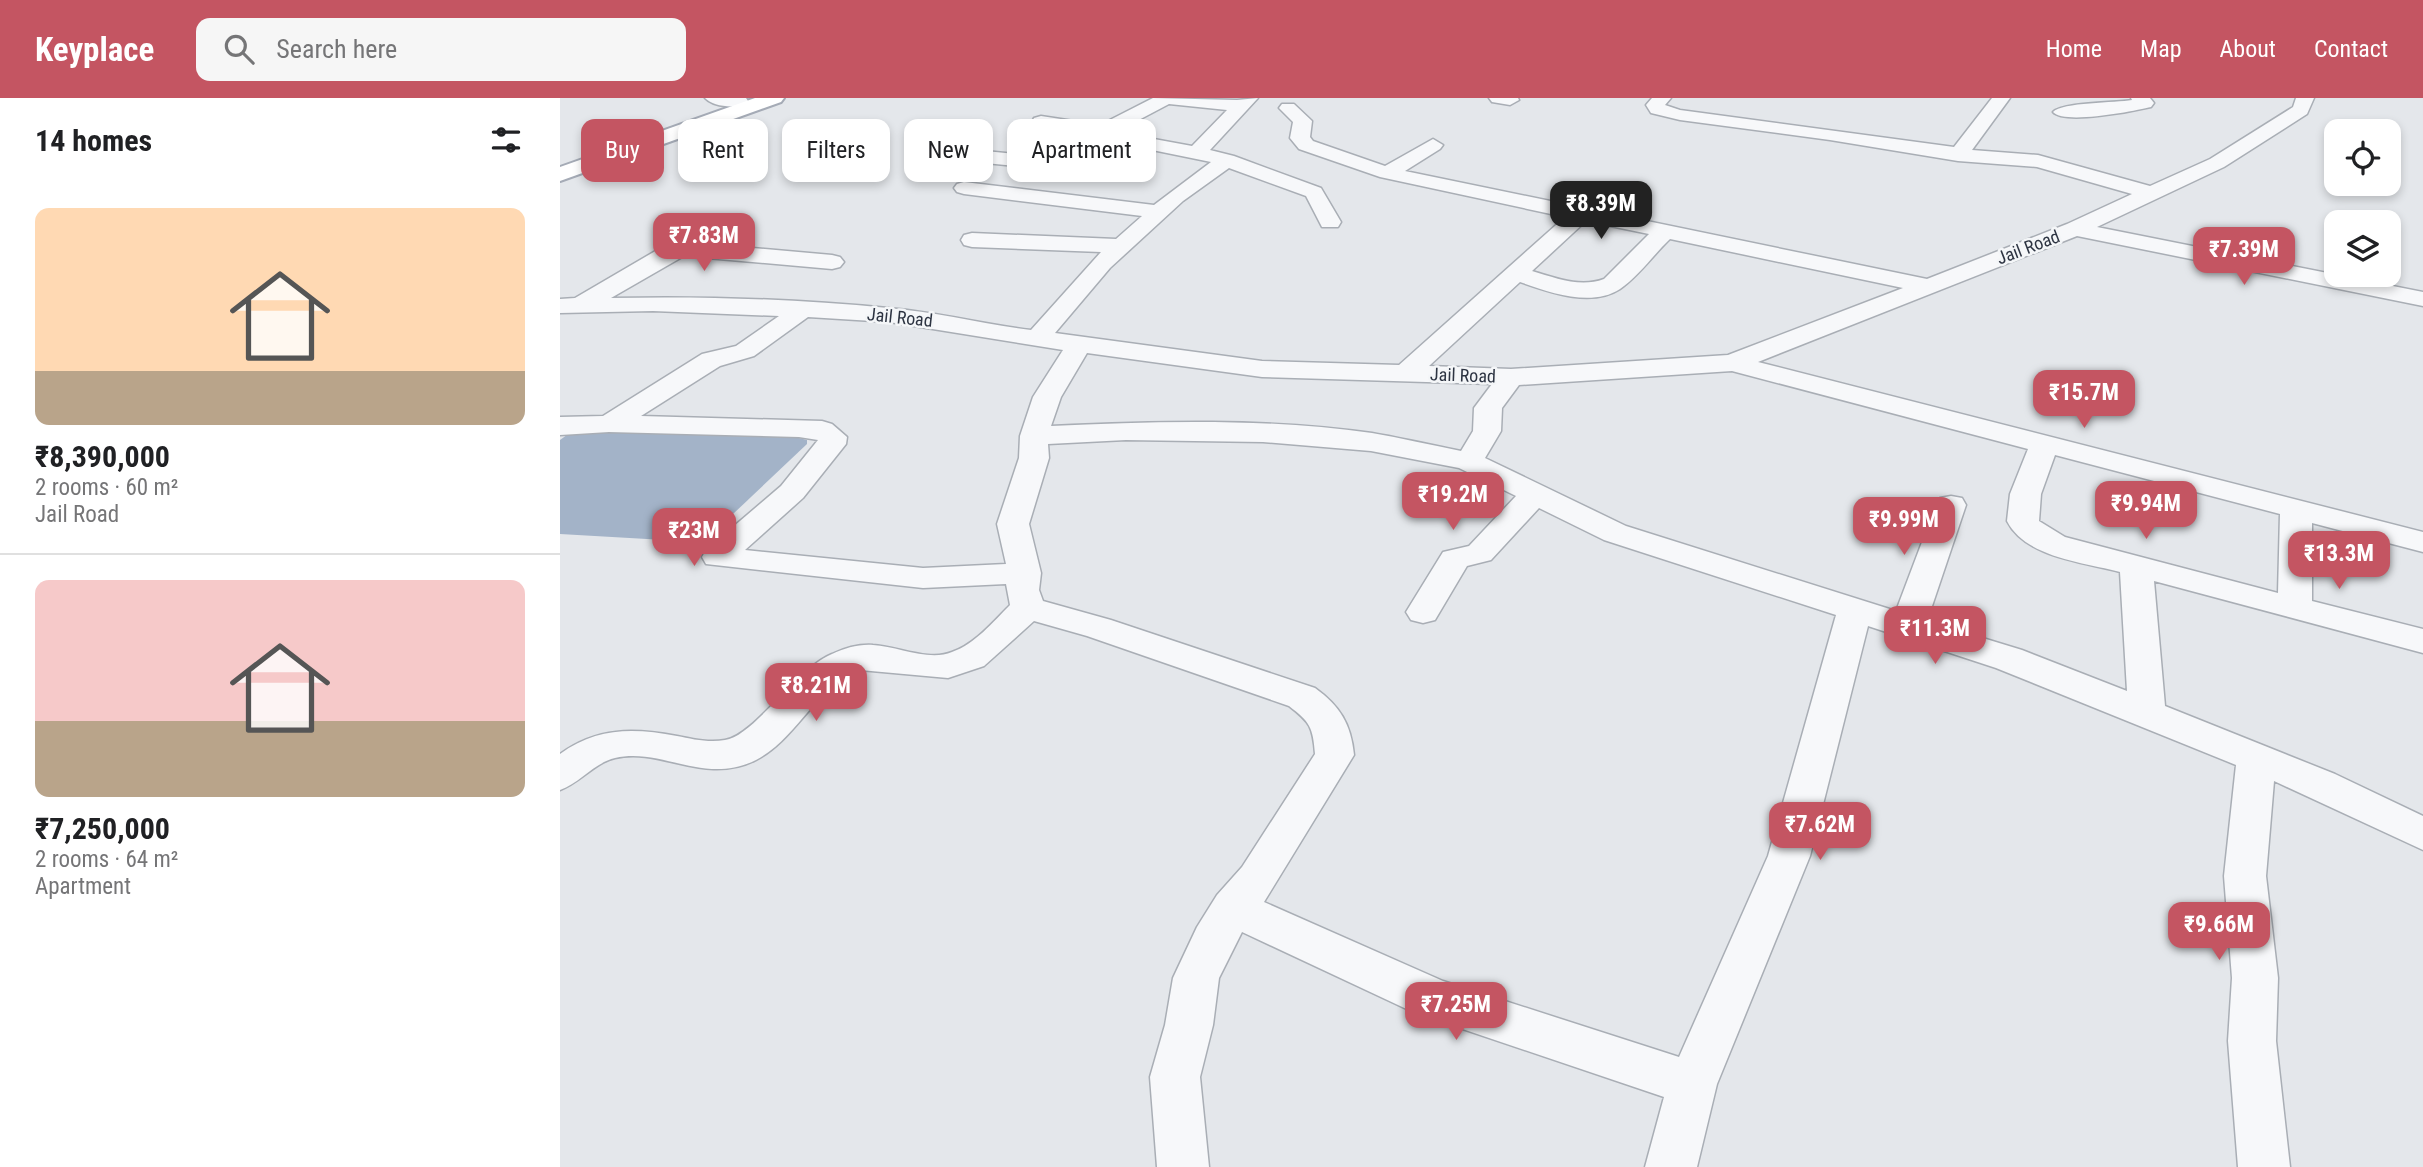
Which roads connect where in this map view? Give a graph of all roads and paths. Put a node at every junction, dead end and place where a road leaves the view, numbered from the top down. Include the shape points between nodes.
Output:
1 (714, 98) edge
2 (774, 98) edge
3 (1164, 98) edge
4 (1661, 98) edge
5 (2001, 98) edge
6 (2140, 98) edge
7 (2305, 98) edge
8 (744, 100) edge
9 (1245, 102) edge
10 (1288, 108) dead end
11 (2062, 112) edge
12 (1131, 119) edge
13 (1156, 144) edge
14 (1433, 145) dead end
15 (1196, 153) junction
16 (1958, 155) junction
17 (1227, 160) junction
18 (560, 164) edge
19 (1387, 173) junction
20 (560, 174) edge
21 (964, 188) dead end
22 (2150, 193) junction
23 (1158, 212) junction
24 (1580, 215) junction
25 (1330, 222) dead end
26 (2075, 229) junction
27 (1664, 232) junction
28 (972, 240) dead end
29 (1121, 246) junction
30 (832, 262) dead end
31 (1516, 273) junction
32 (1928, 286) junction
33 (2423, 299) edge
34 (804, 309) junction
35 (567, 310) edge
36 (1037, 339) junction
37 (1079, 345) junction
38 (1732, 363) junction
39 (1406, 373) junction
40 (1511, 377) junction
41 (609, 424) junction
42 (560, 426) edge
43 (1034, 436) junction
44 (2044, 446) junction
45 (1468, 461) junction
46 (1535, 494) junction
47 (1951, 505) dead end
48 (2296, 509) junction
49 (2423, 542) edge
50 (2136, 566) junction
51 (1026, 591) junction
52 (1855, 608) junction
53 (2295, 608) junction
54 (1423, 612) dead end
55 (1909, 627) junction
56 (2423, 641) edge
57 (2147, 714) junction
58 (2256, 757) junction
59 (560, 775) edge
60 (2423, 834) edge
61 (1233, 908) junction
62 (1692, 1084) junction
63 (1183, 1167) edge
64 (1671, 1167) edge
65 (2264, 1167) edge

1 - 8 street
2 - 20 main road
3 - 9 street
3 - 12 street
4 - 16 street via 1657,109 1680,115
5 - 16 street
6 - 11 street via 2145,103
7 - 22 street, Jail Road via 2301,110 2239,152
8 - 18 main road
9 - 15 street
10 - 19 street via 1303,121 1300,138 1306,145
13 - 15 street
14 - 19 street
15 - 17 street
16 - 22 street via 2041,155
17 - 23 street
17 - 25 street via 1314,192
19 - 24 street
21 - 23 street
22 - 26 street, Jail Road
23 - 29 street
24 - 27 street
24 - 31 street
26 - 32 street, Jail Road
26 - 33 street
27 - 31 street via 1603,289 1572,289
27 - 32 street
28 - 29 street
29 - 36 street
30 - 35 street via 671,251
31 - 39 street
32 - 38 street, Jail Road
34 - 35 street, Jail Road via 653,303
34 - 36 street, Jail Road via 960,324
34 - 41 street via 745,351 711,360
36 - 37 street, Jail Road
37 - 39 street, Jail Road via 1262,369
37 - 43 street via 1047,397
38 - 40 street, Jail Road
38 - 44 street
39 - 40 street, Jail Road
40 - 45 street via 1488,408 1487,436
41 - 42 street
41 - 51 street via 799,428 822,430 833,437 792,492 718,557
43 - 45 street via 1126,431 1263,433 1371,442
43 - 51 street via 1034,458 1013,524
44 - 48 street
44 - 50 street via 2021,509 2023,522 2054,544
45 - 46 street
46 - 52 street via 1615,533
46 - 54 street via 1480,553 1455,559
47 - 55 street
48 - 49 street
48 - 53 street
50 - 53 street
50 - 57 street
51 - 59 street via 961,663 943,666 863,657 843,662 750,746 734,753 711,756 622,744 601,747
51 - 61 street via 1099,628 1302,697 1325,713 1335,755
52 - 55 street
52 - 62 street via 1789,856
53 - 56 street
55 - 57 street via 2009,659
57 - 58 street
58 - 60 street
58 - 65 street via 2245,876 2255,978 2252,1041
61 - 62 street via 1432,998
61 - 63 street via 1196,978 1175,1077
62 - 64 street

